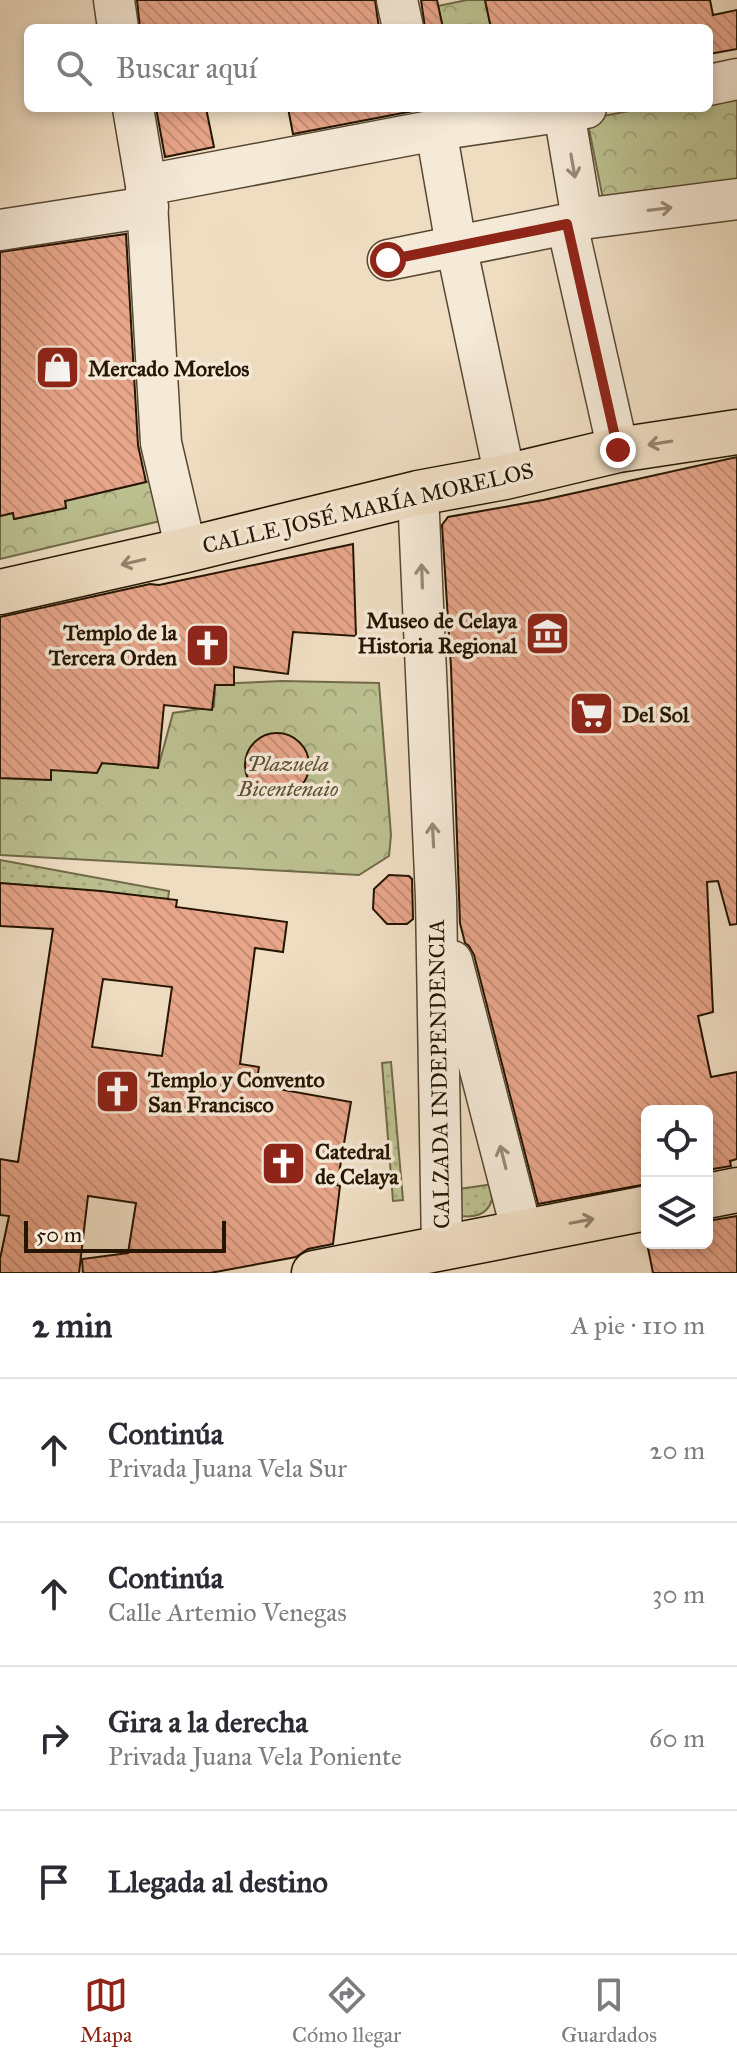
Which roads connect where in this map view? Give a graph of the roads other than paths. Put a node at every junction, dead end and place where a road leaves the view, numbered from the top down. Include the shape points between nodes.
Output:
1 (114, 0) edge
2 (397, 0) edge
3 (117, 24) edge
4 (402, 24) edge
5 (737, 79) edge
6 (713, 84) edge
7 (134, 112) edge
8 (552, 112) edge
9 (575, 112) edge
10 (427, 123) edge
11 (147, 196) junction
12 (737, 199) edge
13 (575, 221) junction
14 (0, 230) edge
15 (456, 245) junction
16 (388, 260) dead end
17 (737, 432) edge
18 (618, 450) junction
19 (505, 477) junction
20 (418, 493) junction
21 (186, 550) junction
22 (0, 592) edge
23 (436, 898) junction
24 (737, 1190) edge
25 (713, 1195) edge
26 (641, 1209) edge
27 (522, 1232) junction
28 (442, 1249) junction
29 (324, 1272) edge

1 - 3 street
2 - 4 street
5 - 6 street
7 - 11 street
8 - 10 street
9 -> 13 street
10 - 11 street
10 - 15 street
11 - 14 street via 54,223
11 - 21 street via 161,443
13 -> 12 street
13 - 15 street
13 - 18 street
15 - 16 street
15 - 19 street
17 -> 18 main road, CALLE JOSÉ MARÍA MORELOS
18 - 19 main road, CALLE JOSÉ MARÍA MORELOS
19 - 20 main road, CALLE JOSÉ MARÍA MORELOS
20 - 21 main road, CALLE JOSÉ MARÍA MORELOS
23 -> 20 street, CALZADA INDEPENDENCIA
21 -> 22 main road, CALLE JOSÉ MARÍA MORELOS
27 -> 23 street, CALZADA INDEPENDENCIA
23 - 28 street, CALZADA INDEPENDENCIA
24 - 25 main road
27 -> 26 main road
27 - 28 main road
28 - 29 main road

